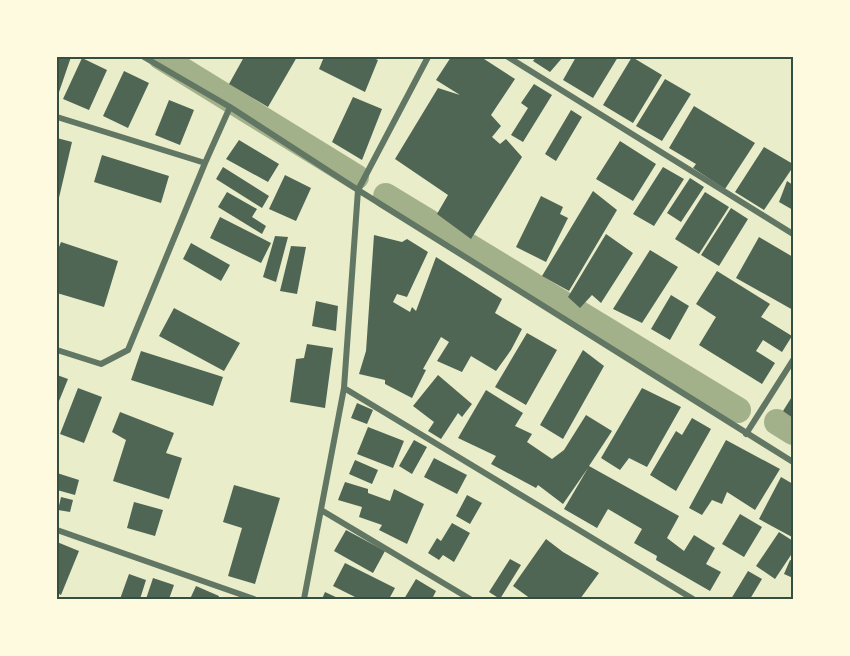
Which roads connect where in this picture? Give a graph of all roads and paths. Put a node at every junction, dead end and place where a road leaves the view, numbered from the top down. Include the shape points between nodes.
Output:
1 (144, 57) edge
2 (428, 57) edge
3 (508, 57) edge
4 (230, 107) junction
5 (57, 117) edge
6 (205, 163) junction
7 (358, 190) junction
8 (793, 234) edge
9 (57, 350) edge
10 (793, 360) edge
11 (344, 388) junction
12 (746, 434) junction
13 (793, 462) edge
14 (321, 510) junction
15 (57, 530) edge
16 (254, 599) edge
17 (304, 599) edge
18 (470, 599) edge
19 (693, 599) edge

1 - 4 street
2 - 7 street
3 - 8 street
4 - 6 street
4 - 7 street
5 - 6 street
6 - 9 street via 128,350 101,364
7 - 11 street
7 - 12 street
10 - 12 street
11 - 14 street
11 - 19 street
12 - 13 street
14 - 17 street
14 - 18 street
15 - 16 street

